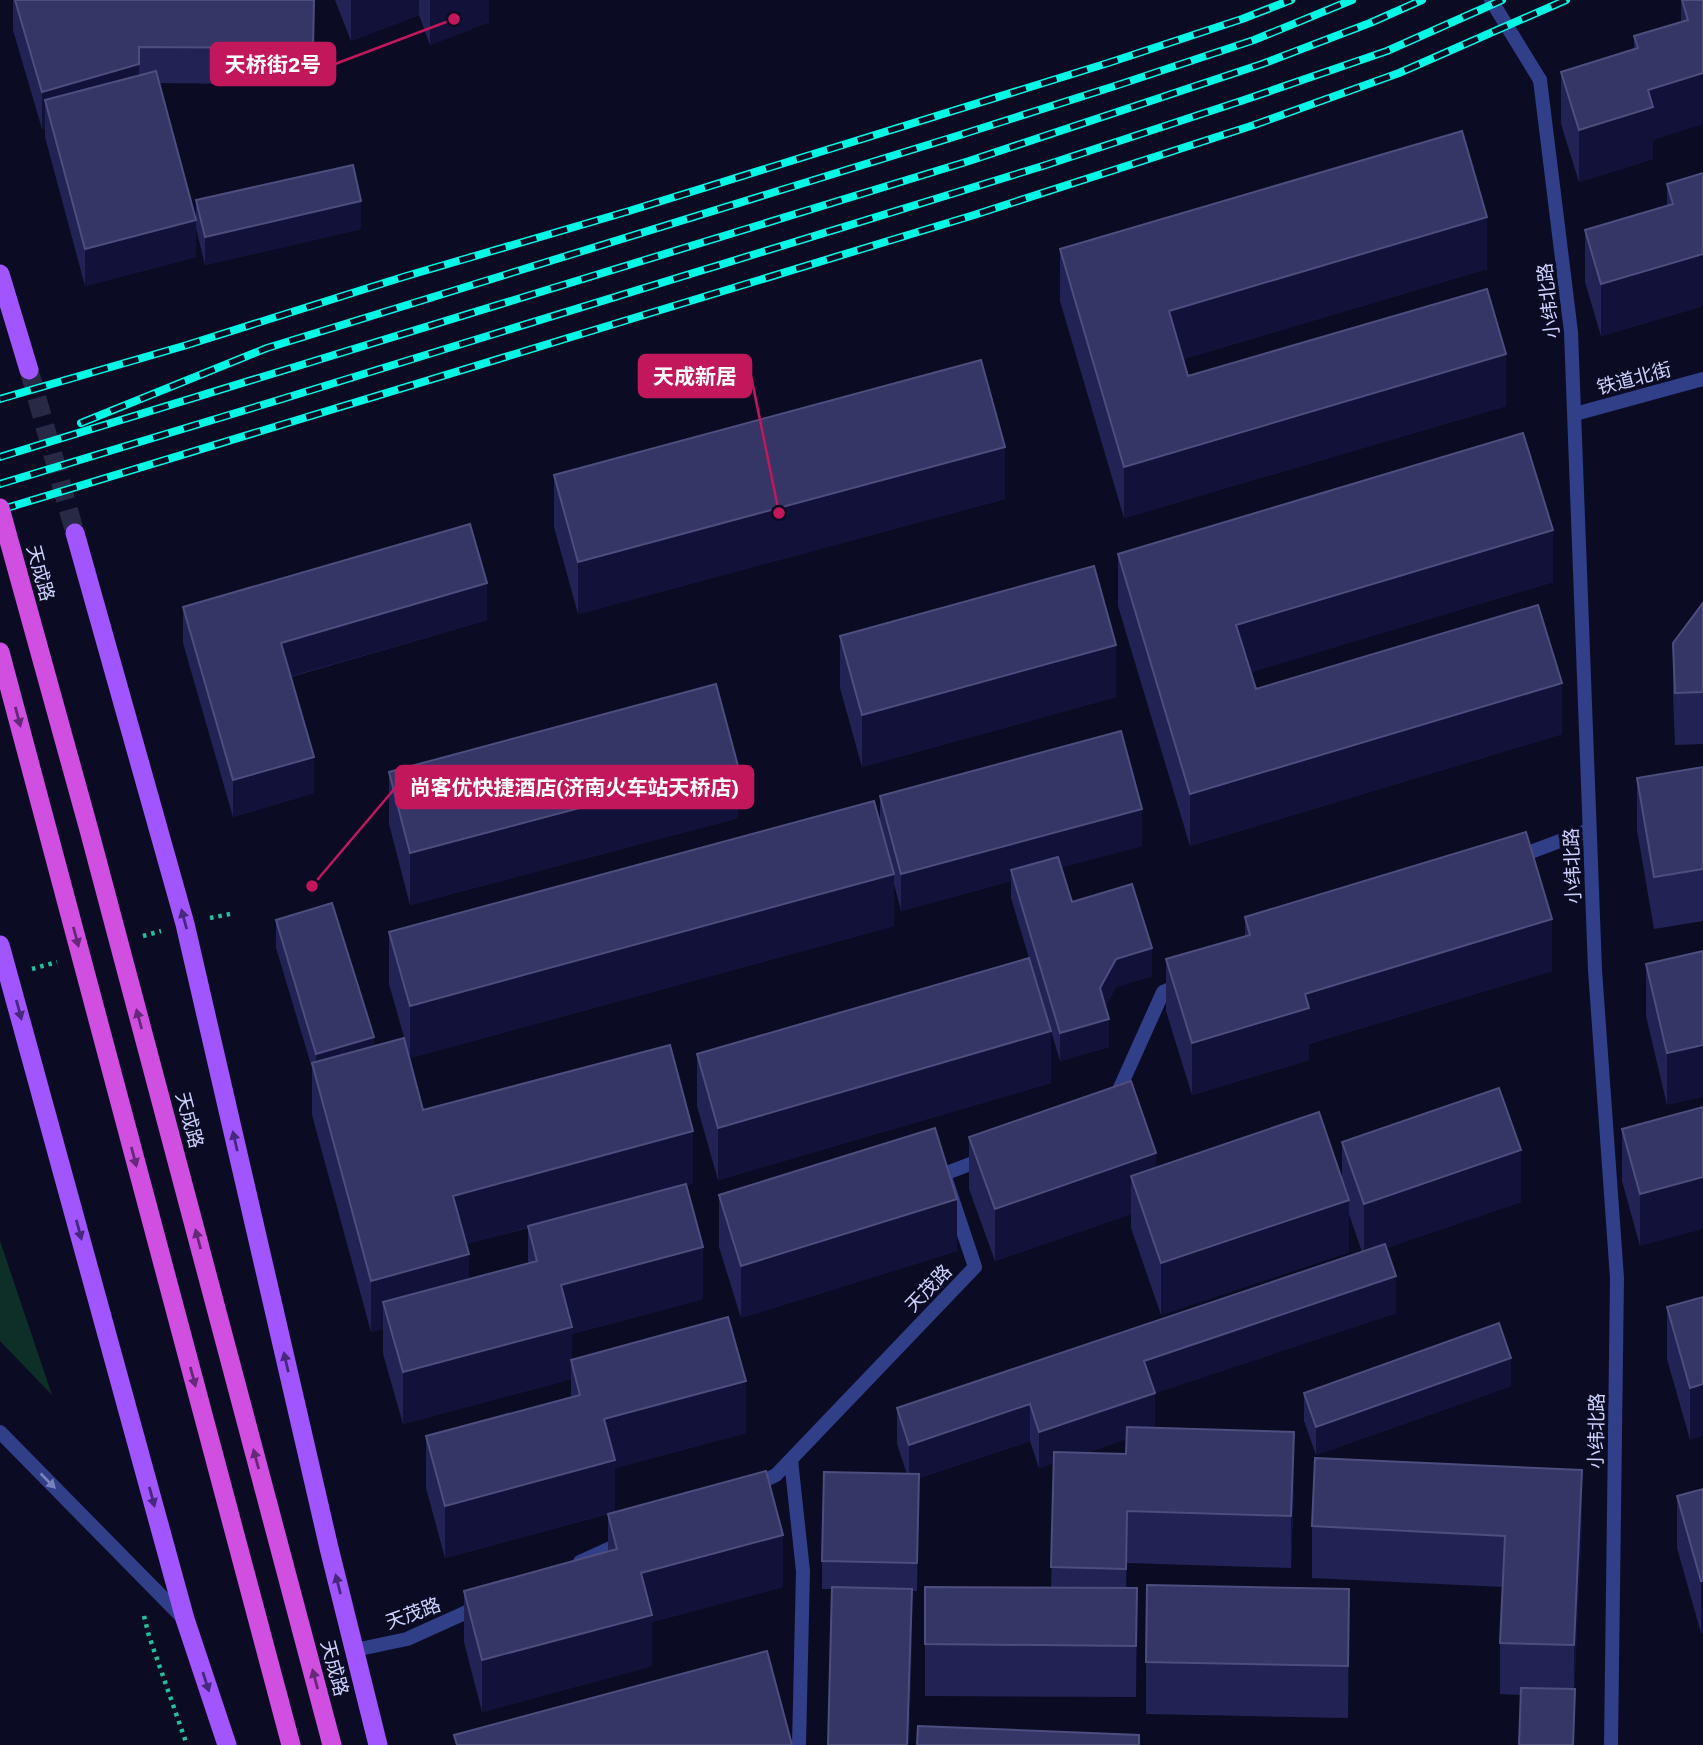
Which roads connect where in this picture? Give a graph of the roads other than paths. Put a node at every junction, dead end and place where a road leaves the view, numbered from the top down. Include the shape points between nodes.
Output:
1 (1491, 0) edge
2 (0, 274) edge
3 (29, 370) tunnel mouth
4 (1703, 379) edge
5 (1575, 414) junction
6 (0, 508) edge
7 (75, 533) tunnel mouth
8 (0, 652) edge
9 (1590, 830) junction
10 (1499, 864) edge
11 (0, 945) edge
12 (1201, 977) edge
13 (1109, 1111) edge
14 (995, 1155) edge
15 (0, 1432) edge
16 (791, 1460) junction
17 (738, 1492) edge
18 (636, 1537) edge
19 (573, 1566) edge
20 (496, 1599) edge
21 (185, 1619) junction
22 (355, 1650) junction
23 (227, 1745) edge
24 (291, 1745) edge
25 (332, 1745) edge
26 (378, 1745) edge
27 (799, 1745) edge
28 (1611, 1745) edge

1 - 5 street, 小纬北路 via 1540,80 1572,332
2 - 3 main road
4 - 5 street, 铁道北街
5 - 9 street, 小纬北路
25 -> 6 highway, 天成路, bridge
22 -> 7 main road, 天成路 via 185,924
8 -> 24 highway, bridge
9 - 10 street
9 - 28 street, 小纬北路 via 1617,1278
11 -> 21 main road
12 - 13 street via 1163,992
14 - 16 street, 天茂路 via 944,1174 975,1267
15 -> 21 street
16 - 17 street, 天茂路 via 776,1475
16 - 27 street via 803,1571
18 - 19 street
20 - 22 street, 天茂路 via 407,1639
21 -> 23 main road
22 - 26 main road, 天成路

